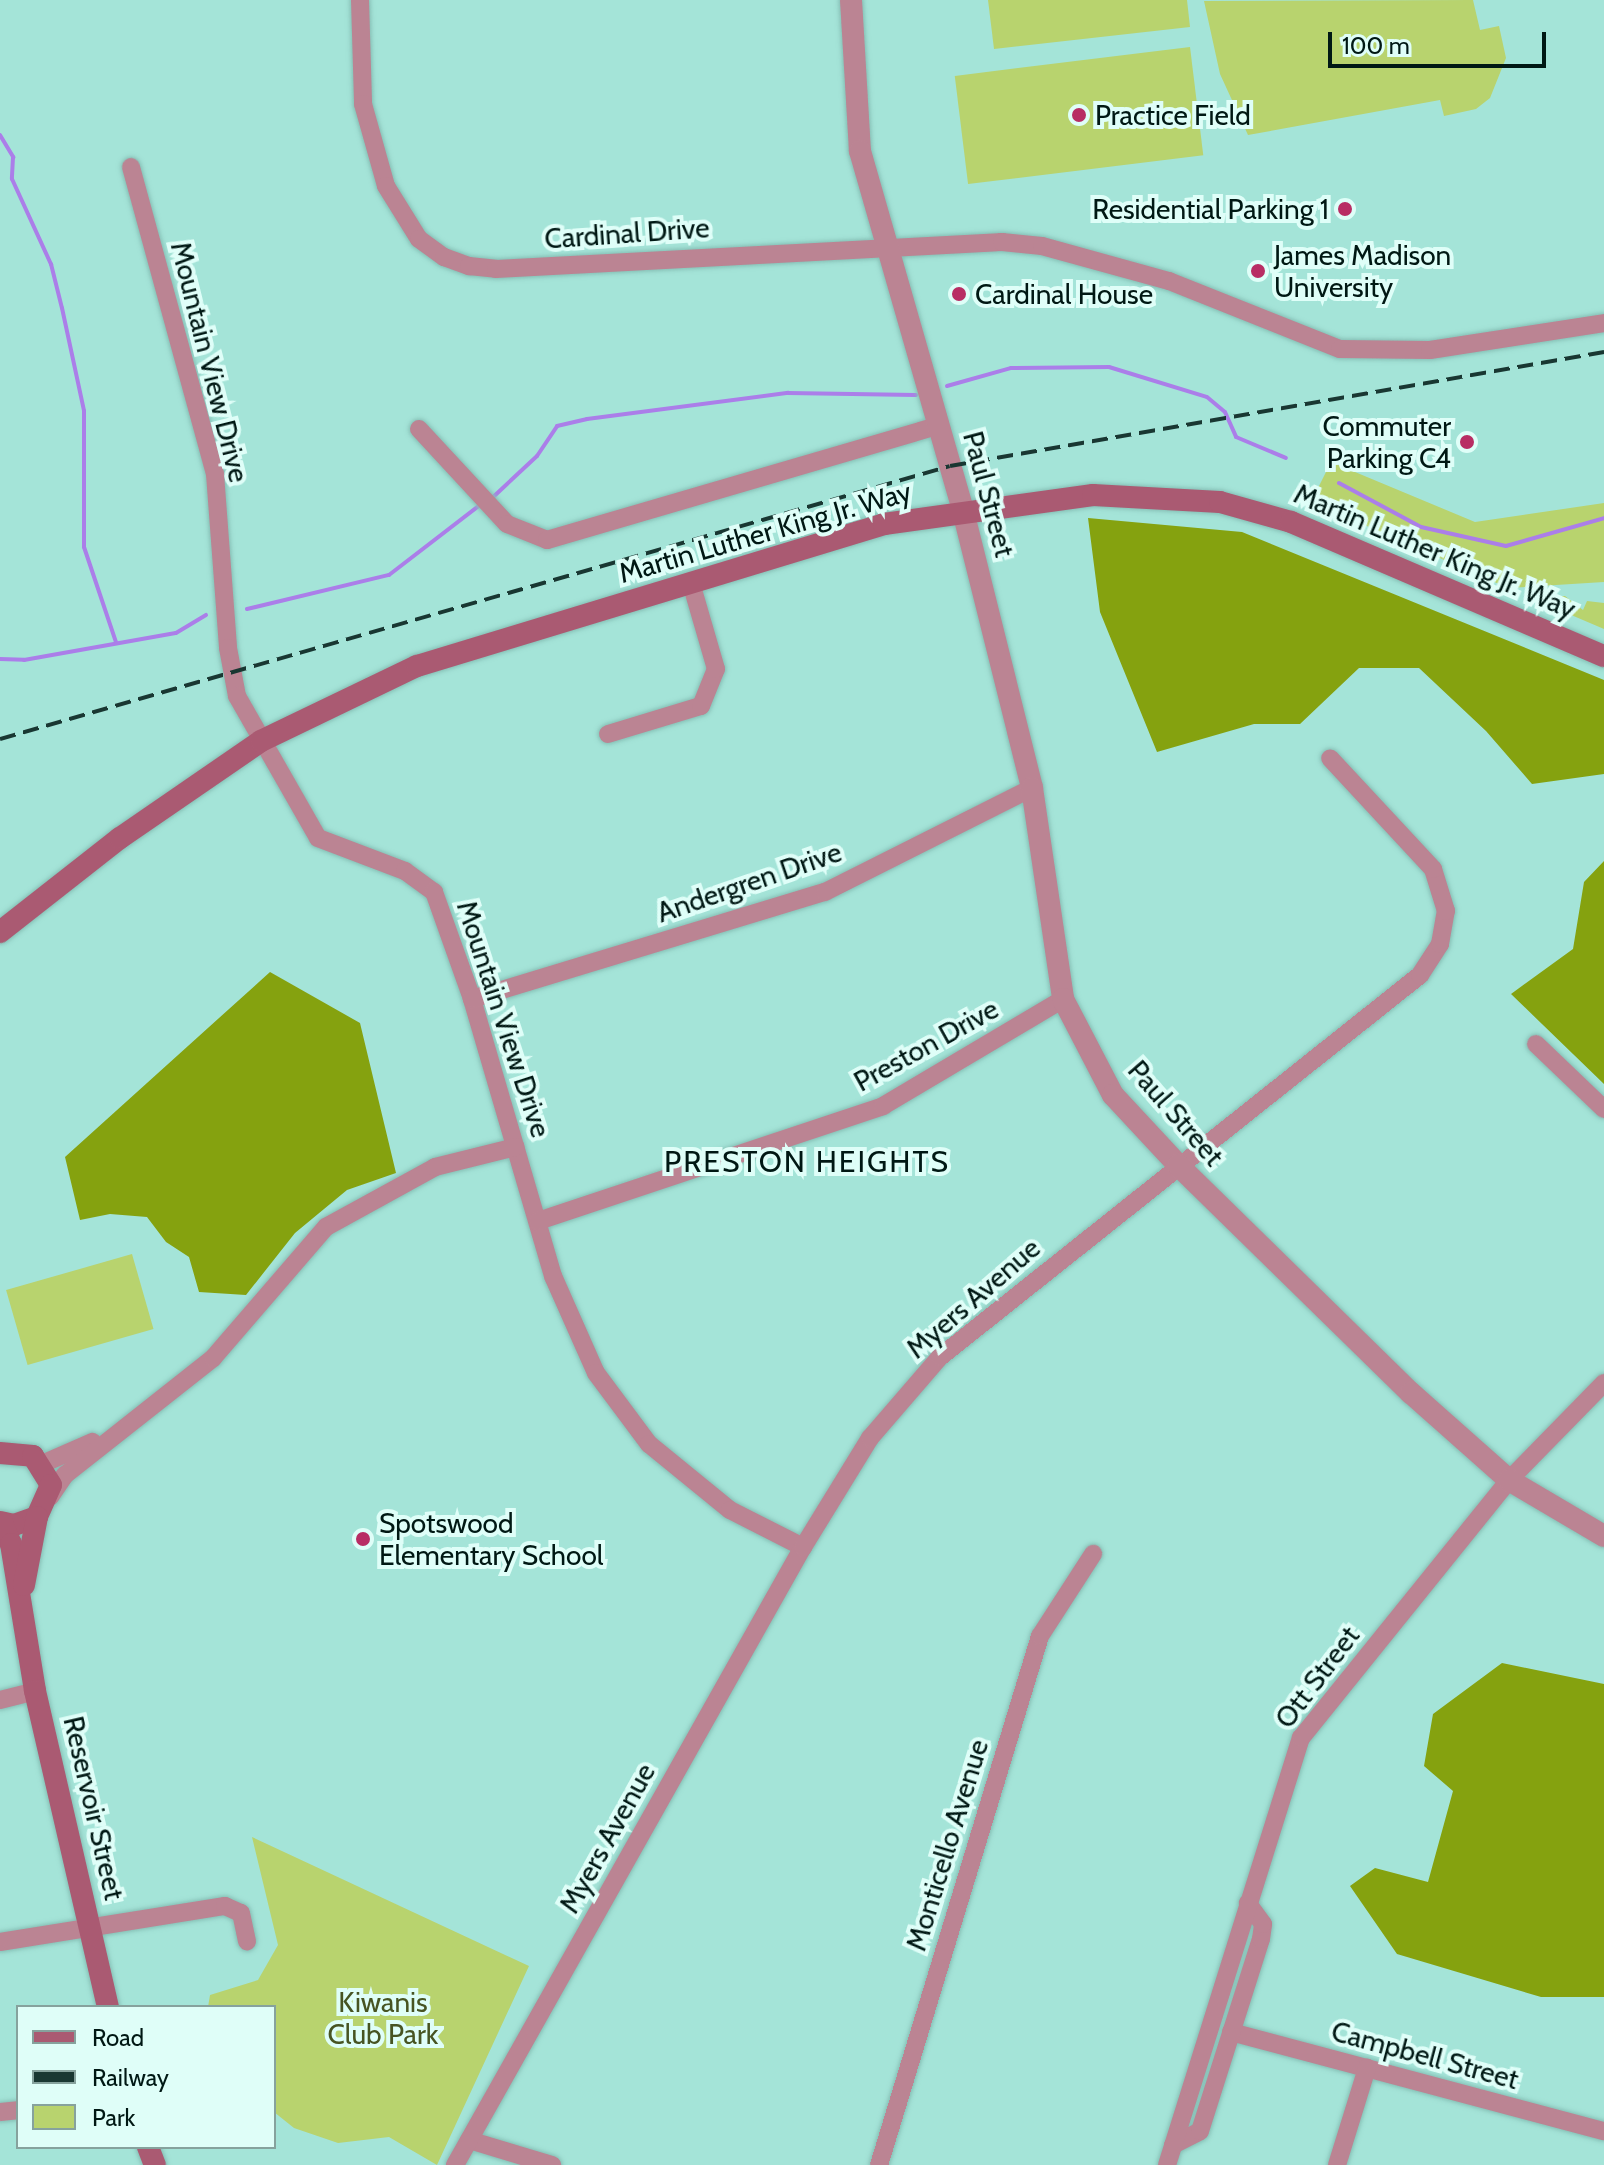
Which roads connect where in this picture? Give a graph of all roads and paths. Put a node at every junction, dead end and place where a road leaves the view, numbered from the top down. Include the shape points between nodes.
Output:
1 (360, 0) edge
2 (851, 0) edge
3 (131, 167) dead end
4 (886, 246) junction
5 (1604, 323) edge
6 (940, 425) junction
7 (419, 429) dead end
8 (963, 511) junction
9 (691, 583) junction
10 (1604, 656) edge
11 (608, 734) dead end
12 (261, 741) junction
13 (1330, 758) dead end
14 (1032, 788) junction
15 (0, 932) edge
16 (472, 999) junction
17 (1063, 999) junction
18 (1536, 1044) dead end
19 (1604, 1109) edge
20 (516, 1147) junction
21 (1178, 1165) junction
22 (538, 1221) junction
23 (1604, 1383) edge
24 (143, 1413) junction
25 (3, 1448) edge
26 (42, 1464) junction
27 (1509, 1480) junction
28 (50, 1497) junction
29 (37, 1517) junction
30 (1, 1522) edge
31 (1604, 1536) edge
32 (803, 1547) junction
33 (1093, 1554) dead end
34 (21, 1622) junction
35 (35, 1691) junction
36 (0, 1700) edge
37 (1248, 1903) junction
38 (92, 1931) junction
39 (247, 1941) dead end
40 (0, 1942) edge
41 (108, 2005) edge
42 (1231, 2032) junction
43 (1367, 2068) junction
44 (1604, 2131) edge
45 (469, 2140) junction
46 (1173, 2145) junction
47 (455, 2165) edge
48 (552, 2165) edge
49 (879, 2165) edge
50 (1167, 2165) edge
51 (1337, 2165) edge

1 - 4 street, Cardinal Drive via 360,82 380,169 414,233 451,260 496,269
2 - 4 street, Paul Street via 860,151
3 - 12 street, Mountain View Drive via 215,474 231,671 237,696
4 - 5 street, Cardinal Drive via 1002,242 1096,260 1169,281 1340,349 1430,350
4 - 6 street, Paul Street
6 - 7 street, Paul Street via 547,540 507,524
6 - 8 street, Paul Street
8 - 9 main road, Martin Luther King Jr. Way via 884,524
8 - 10 main road, Martin Luther King Jr. Way via 1106,495 1233,505 1291,522
8 - 14 street, Paul Street
9 - 11 street via 716,669 701,706
9 - 12 main road, Martin Luther King Jr. Way via 417,666
12 - 15 main road, Martin Luther King Jr. Way via 120,838
12 - 16 street, Mountain View Drive via 318,838 405,871 434,892
13 - 21 street, Myers Avenue via 1433,869 1446,911 1440,944 1420,975
14 - 16 street, Andergren Drive via 825,892
14 - 17 street, Paul Street
16 - 20 street, Mountain View Drive
17 - 21 street, Paul Street via 1113,1095
17 - 22 street, Preston Drive via 883,1106
18 - 19 street
20 - 22 street, Mountain View Drive
20 - 24 street via 435,1167 326,1227 213,1358
21 - 27 street, Paul Street via 1411,1393
21 - 32 street, Myers Avenue via 940,1357 870,1438
22 - 32 street, Mountain View Drive via 553,1276 596,1373 649,1444 730,1510
23 - 27 street, Ott Street
24 - 26 street
24 - 28 street via 65,1475
25 - 26 main road
26 - 28 main road
27 - 31 street, Paul Street
27 - 37 street, Ott Street via 1301,1738
28 - 29 main road
29 - 30 main road
29 - 34 main road, Reservoir Street
30 - 34 main road, Reservoir Street via 11,1544
32 - 45 street, Myers Avenue
33 - 49 street, Monticello Avenue via 1040,1636
34 - 35 main road, Reservoir Street
35 - 36 street
35 - 38 main road, Reservoir Street
37 - 42 street via 1263,1930
37 - 46 street, Ott Street
38 - 39 street via 225,1906 241,1913
38 - 40 street
38 - 41 main road, Reservoir Street
42 - 43 street, Campbell Street
42 - 46 street via 1200,2131
43 - 44 street, Campbell Street
43 - 51 street
45 - 47 street, Myers Avenue
45 - 48 street
46 - 50 street, Ott Street

